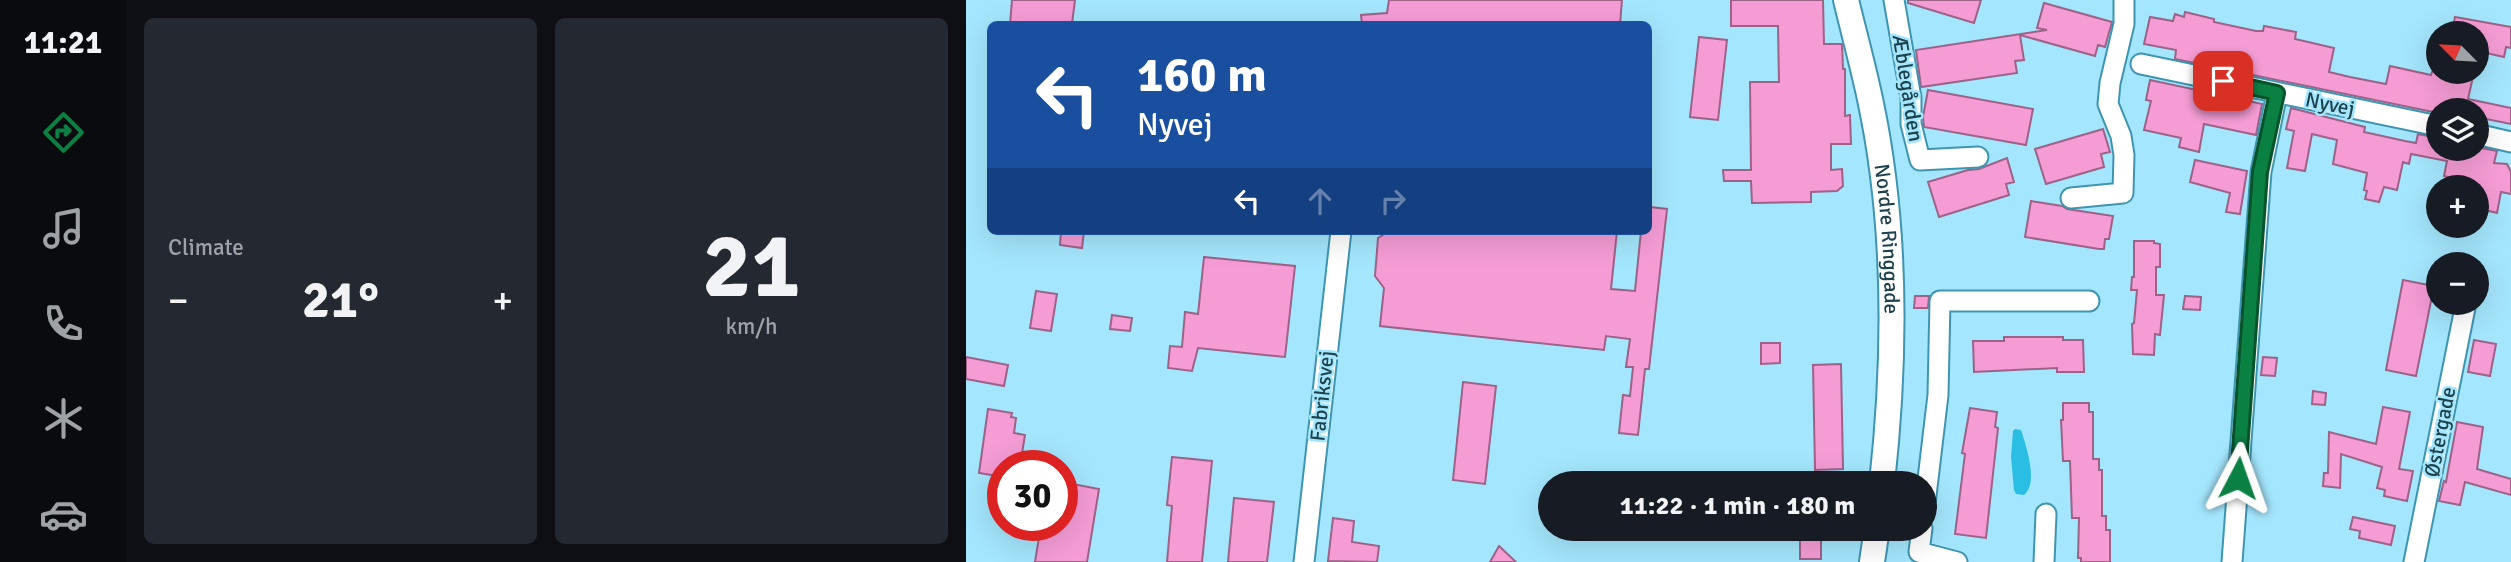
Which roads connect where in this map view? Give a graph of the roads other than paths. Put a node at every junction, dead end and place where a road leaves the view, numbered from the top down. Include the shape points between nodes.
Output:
1 (1846, 0) edge
2 (1894, 0) edge
3 (2124, 0) edge
4 (2141, 64) dead end
5 (2277, 93) junction
6 (2426, 124) edge
7 (2489, 137) edge
8 (2511, 142) edge
9 (1978, 157) dead end
10 (2071, 198) dead end
11 (1341, 235) edge
12 (2089, 300) dead end
13 (2464, 315) edge
14 (1883, 471) edge
15 (1929, 471) edge
16 (2046, 514) dead end
17 (1875, 541) edge
18 (1920, 541) edge
19 (1304, 562) edge
20 (1872, 562) edge
21 (1957, 562) edge
22 (2044, 562) edge
23 (2232, 562) edge
24 (2414, 562) edge

1 - 14 street, Nordre Ringgade via 1880,157 1890,258 1892,349
2 - 9 street, Æblegården via 1920,160
3 - 10 street via 2124,24 2108,104 2121,136 2123,193
4 - 5 street, Nyvej
5 - 6 street, Nyvej
5 - 23 street via 2260,172
7 - 8 street
11 - 19 street, Fabriksvej
12 - 15 street via 1940,301 1938,395
13 - 24 street, Østergade
16 - 22 street
17 - 20 street
18 - 21 street via 1919,552

